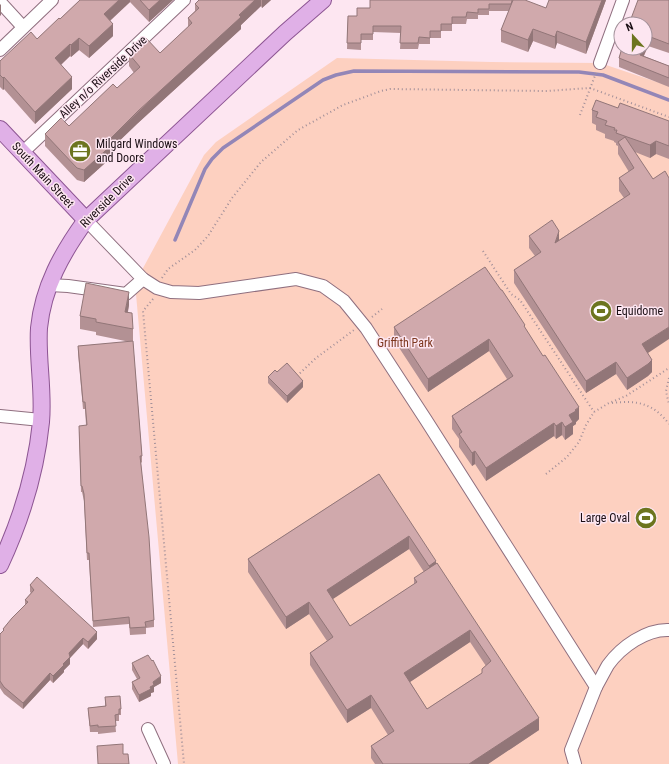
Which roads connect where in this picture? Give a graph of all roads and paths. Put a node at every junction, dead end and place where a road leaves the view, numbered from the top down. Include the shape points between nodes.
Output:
1 (52, 0) edge
2 (184, 0) edge
3 (323, 0) edge
4 (623, 0) edge
5 (0, 2) edge
6 (23, 27) junction
7 (0, 50) edge
8 (600, 63) dead end
9 (593, 82) dead end
10 (590, 88) junction
11 (580, 114) dead end
12 (669, 117) edge
13 (0, 129) edge
14 (22, 153) junction
15 (86, 220) junction
16 (483, 251) dead end
17 (164, 274) dead end
18 (143, 279) junction
19 (49, 285) junction
20 (152, 302) dead end
21 (382, 309) dead end
22 (363, 323) junction
23 (669, 368) edge
24 (297, 376) edge
25 (669, 378) edge
26 (609, 403) junction
27 (669, 405) edge
28 (594, 412) junction
29 (0, 416) edge
30 (41, 420) junction
31 (669, 424) edge
32 (546, 474) dead end
33 (0, 565) edge
34 (669, 630) edge
35 (596, 687) junction
36 (148, 729) dead end
37 (164, 764) edge
38 (184, 764) edge
39 (575, 764) edge

1 - 6 street
2 - 14 street, Alley n/o Riverside Drive
3 - 15 main road, Riverside Drive
4 - 8 street
5 - 6 street
6 - 7 street
9 - 10 path
10 - 11 path
10 - 12 path
10 - 17 path via 546,91 390,89 343,105 298,130 261,162 232,198 208,236 195,250
13 - 14 main road, South Main Street
14 - 15 main road, South Main Street
15 - 18 street
15 - 19 main road, Riverside Drive via 57,264
16 - 28 path via 511,294 520,300
18 - 19 street via 126,294
18 - 22 street via 157,288 171,292 199,293 296,279 323,286 344,301
19 - 30 main road, Riverside Drive via 39,329
20 - 38 path via 143,311
21 - 22 path
22 - 24 path via 321,354
22 - 35 street
23 - 26 path via 626,396
25 - 27 path via 666,391
26 - 28 path
26 - 31 path via 635,402 648,406 657,411
28 - 32 path via 579,442 567,457
29 - 30 street
30 - 33 main road, Riverside Drive via 28,490
34 - 35 street via 650,632 619,653
35 - 39 street via 571,750
36 - 37 street

